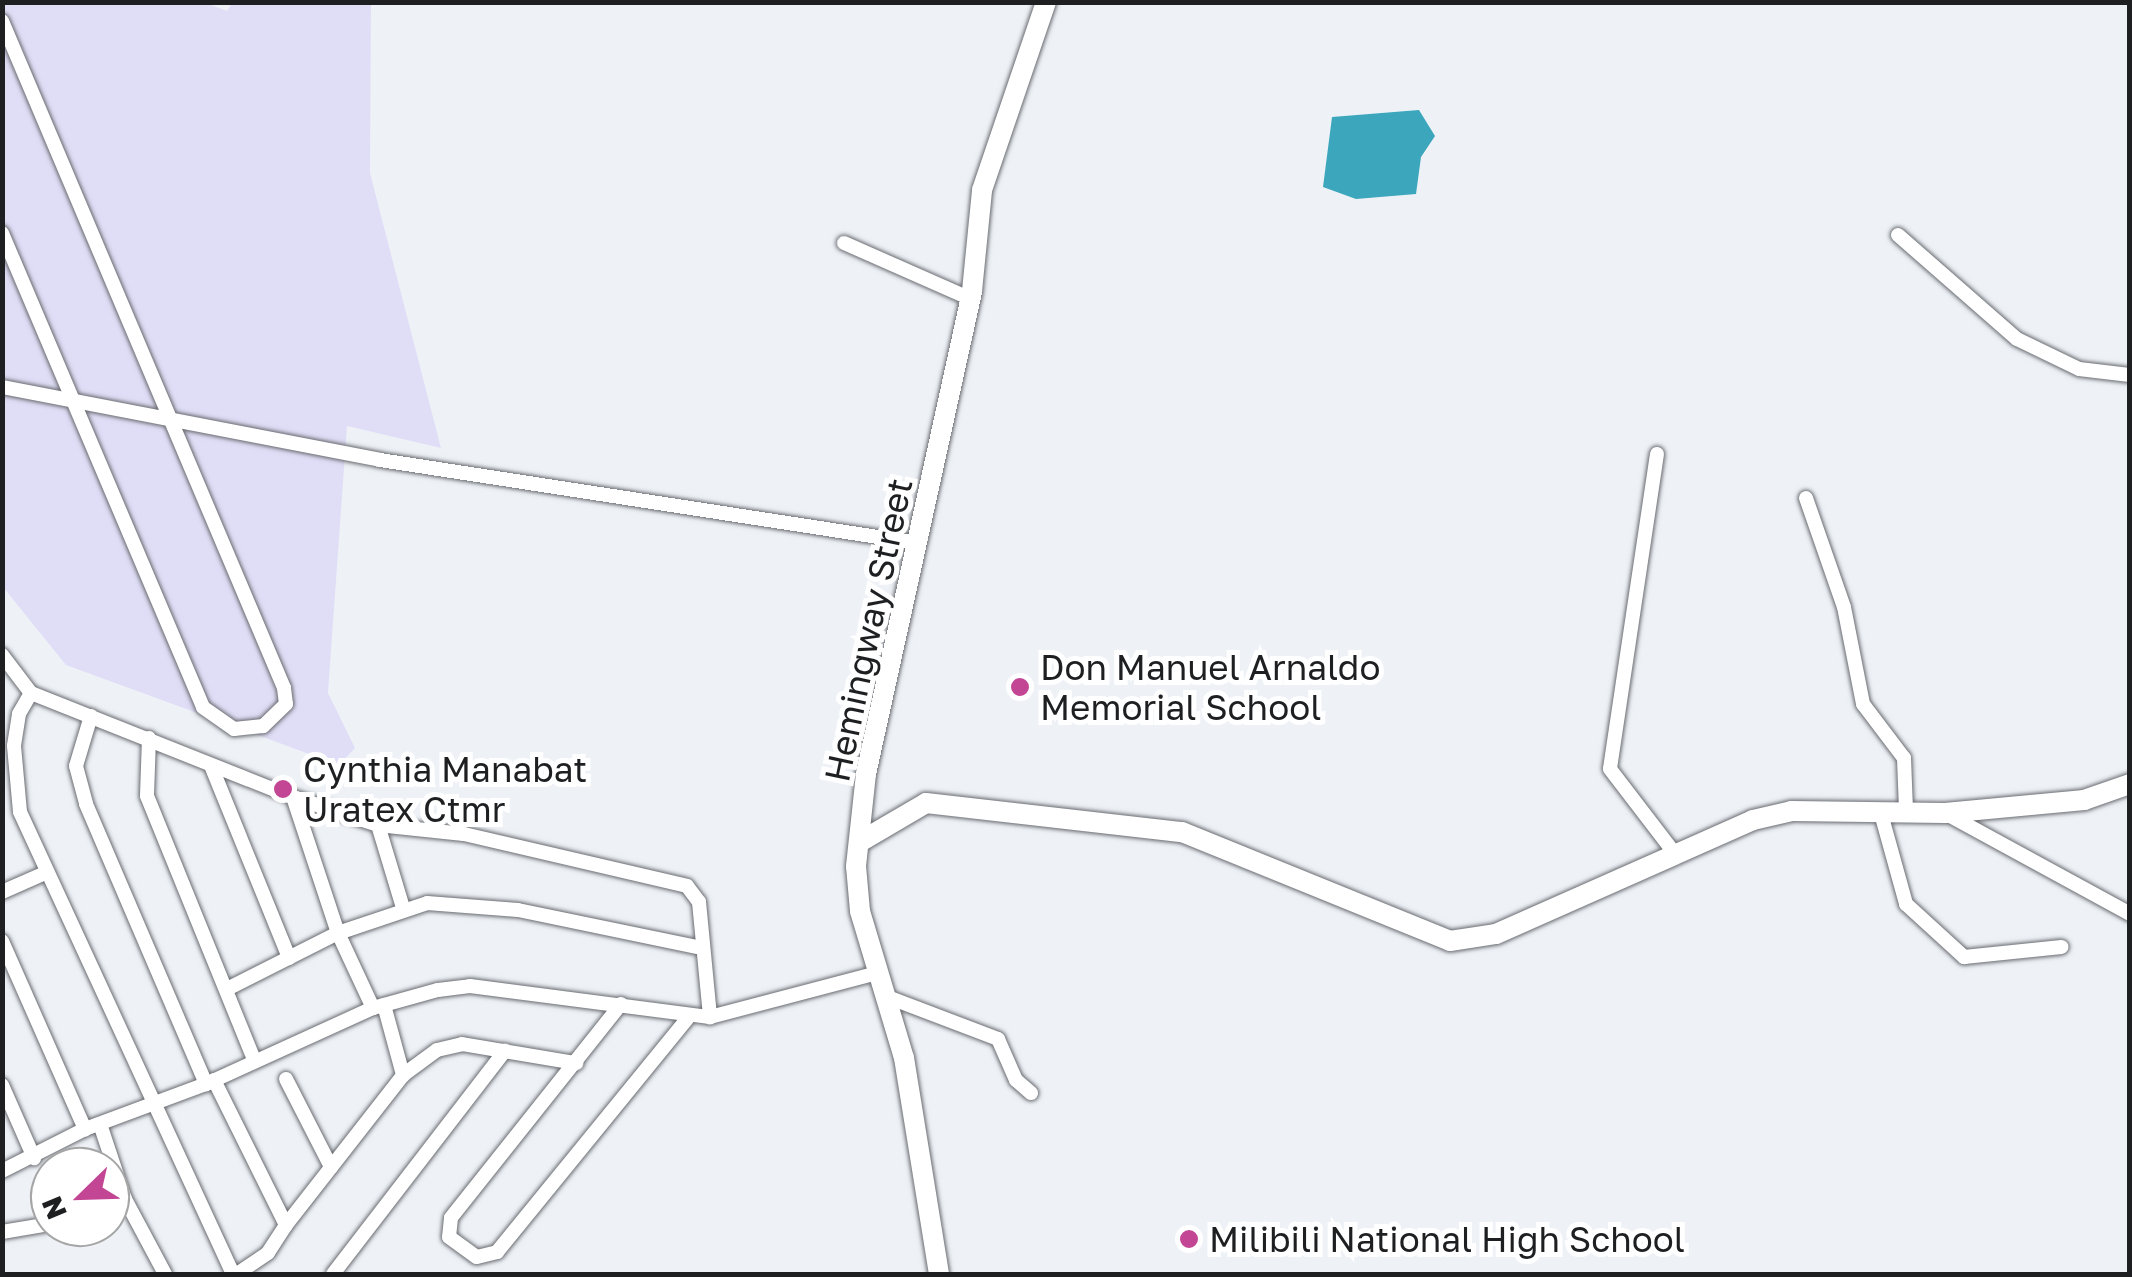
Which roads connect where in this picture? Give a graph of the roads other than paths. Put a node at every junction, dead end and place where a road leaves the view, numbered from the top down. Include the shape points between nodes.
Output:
1 (1046, 2) edge
2 (2, 22) edge
3 (2, 233) edge
4 (1898, 235) dead end
5 (844, 244) dead end
6 (971, 299) junction
7 (2130, 375) edge
8 (2, 387) edge
9 (75, 400) junction
10 (173, 418) junction
11 (1657, 454) dead end
12 (1806, 498) dead end
13 (917, 543) junction
14 (2, 655) edge
15 (32, 692) junction
16 (92, 716) junction
17 (149, 738) junction
18 (212, 768) junction
19 (2130, 784) edge
20 (293, 797) junction
21 (1880, 810) junction
22 (1906, 811) junction
23 (1945, 813) junction
24 (378, 825) junction
25 (863, 840) junction
26 (1676, 855) junction
27 (43, 874) junction
28 (2, 892) edge
29 (403, 908) junction
30 (2130, 914) edge
31 (338, 933) junction
32 (2, 941) edge
33 (2062, 947) dead end
34 (701, 948) junction
35 (289, 958) junction
36 (878, 974) junction
37 (230, 988) junction
38 (885, 996) junction
39 (621, 1004) junction
40 (379, 1006) junction
41 (689, 1017) junction
42 (710, 1017) junction
43 (504, 1050) junction
44 (254, 1059) junction
45 (576, 1063) junction
46 (402, 1075) junction
47 (286, 1078) dead end
48 (210, 1082) junction
49 (2, 1085) edge
50 (1031, 1093) dead end
51 (152, 1106) junction
52 (93, 1126) junction
53 (54, 1147) edge
54 (100, 1147) edge
55 (30, 1149) edge
56 (30, 1160) edge
57 (331, 1167) junction
58 (2, 1170) edge
59 (130, 1220) edge
60 (286, 1225) junction
61 (30, 1227) edge
62 (2, 1232) edge
63 (165, 1274) edge
64 (235, 1274) edge
65 (333, 1274) edge
66 (940, 1274) edge

1 - 6 main road, Hemingway Street via 989,160
2 - 10 street
3 - 9 street
4 - 7 street via 2017,339 2078,369
5 - 6 street
6 - 13 main road, Hemingway Street
8 - 9 street
9 - 10 street
9 - 10 street via 203,707 225,726 253,729 280,713 284,688
10 - 13 street via 380,460
11 - 26 street via 1610,770
12 - 22 street via 1844,608 1863,704 1904,758
13 - 25 main road, Hemingway Street via 866,774
14 - 15 street
15 - 16 street
15 - 27 street via 19,714 14,781
16 - 17 street
16 - 48 street via 76,766 86,804
17 - 18 street
17 - 37 street via 147,796
18 - 20 street
18 - 35 street
19 - 23 main road via 2084,800
20 - 24 street
20 - 31 street
21 - 22 main road
21 - 26 main road via 1791,811 1753,820
21 - 33 street via 1906,904 1964,957
22 - 23 main road
23 - 30 street
24 - 29 street
24 - 34 street via 464,834 687,886 700,902
25 - 26 main road via 926,803 1182,832 1450,941 1496,934
25 - 36 main road, Hemingway Street via 856,866 860,910
27 - 28 street
27 - 51 street
29 - 31 street
29 - 34 street via 456,902 518,910
31 - 35 street
31 - 40 street
32 - 52 street
34 - 42 street
35 - 37 street
36 - 38 main road, Hemingway Street
36 - 42 street
37 - 44 street
38 - 50 street via 998,1039 1016,1080
38 - 66 main road, Hemingway Street via 904,1058
39 - 40 street via 470,986
39 - 41 street
39 - 45 street
40 - 44 street
40 - 46 street
41 - 42 street
41 - 45 street via 497,1252 476,1257 449,1236 451,1218
43 - 45 street
43 - 46 street via 450,1047
43 - 65 street
44 - 48 street
46 - 57 street
47 - 57 street
48 - 51 street
48 - 60 street
49 - 55 street
51 - 52 street
51 - 64 street
52 - 53 street
52 - 54 street
56 - 58 street
57 - 60 street
59 - 63 street
60 - 64 street via 268,1252
61 - 62 street

